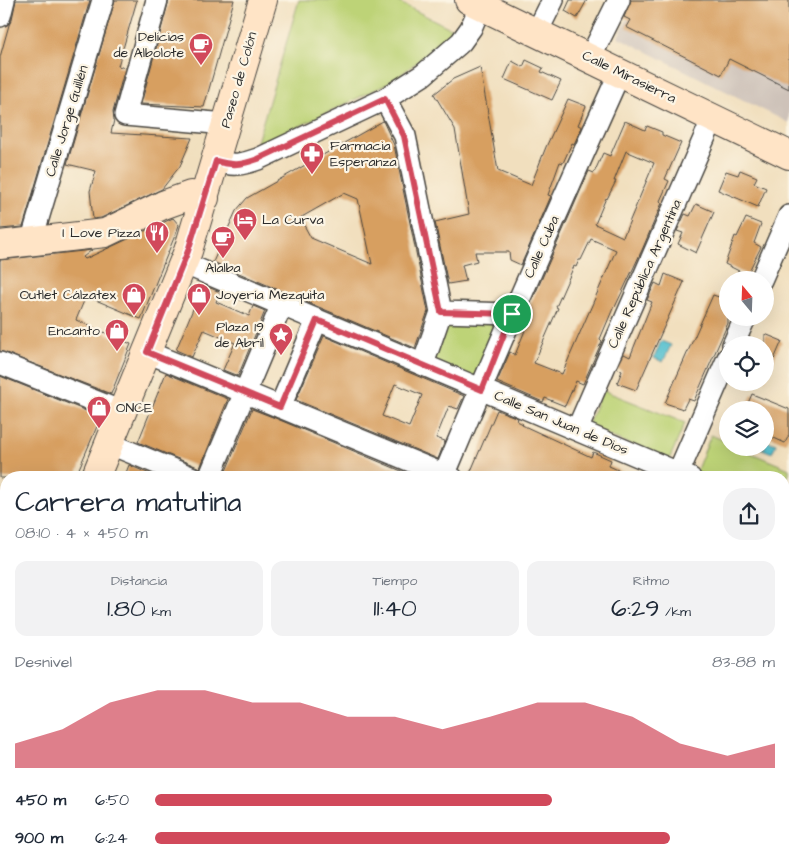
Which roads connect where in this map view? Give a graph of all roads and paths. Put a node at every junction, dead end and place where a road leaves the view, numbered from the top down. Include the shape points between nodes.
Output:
1 (4, 0) edge
2 (103, 0) edge
3 (157, 0) edge
4 (263, 0) edge
5 (553, 0) edge
6 (619, 0) edge
7 (477, 2) edge
8 (0, 16) edge
9 (537, 32) junction
10 (590, 58) junction
11 (620, 72) junction
12 (385, 99) junction
13 (713, 118) junction
14 (226, 124) junction
15 (789, 155) edge
16 (216, 161) junction
17 (205, 198) junction
18 (789, 216) edge
19 (31, 242) junction
20 (0, 246) edge
21 (183, 262) junction
22 (765, 271) edge
23 (282, 304) junction
24 (441, 312) junction
25 (512, 314) junction
26 (317, 320) junction
27 (147, 352) junction
28 (0, 363) edge
29 (423, 364) junction
30 (719, 381) edge
31 (482, 390) junction
32 (245, 392) junction
33 (280, 407) junction
34 (122, 412) junction
35 (577, 430) junction
36 (108, 443) junction
37 (98, 471) edge
38 (176, 471) edge
39 (212, 471) edge
40 (434, 471) edge
41 (448, 471) edge
42 (670, 471) edge
43 (683, 471) edge

1 - 8 street
2 - 19 street, Calle Jorge Guillén
3 - 14 street via 125,115
4 - 14 street, Paseo de Colón
5 - 9 street
6 - 10 street
7 - 9 street, Calle Mirasierra
7 - 12 street via 471,28 461,42 423,75
9 - 10 street, Calle Mirasierra
10 - 11 street, Calle Mirasierra
11 - 13 street, Calle Mirasierra
11 - 25 street, Calle Cuba
12 - 16 street via 258,159 228,165
12 - 24 street via 404,136
13 - 15 street, Calle Mirasierra
13 - 35 street, Calle República Argentina
14 - 16 street, Paseo de Colón
16 - 17 street, Paseo de Colón
17 - 19 street via 192,195 105,232
17 - 21 street, Paseo de Colón
18 - 22 street
19 - 20 street
21 - 23 street, Calle San Juan de Dios
21 - 27 street, Paseo de Colón
23 - 26 street, Calle San Juan de Dios
23 - 32 street
24 - 25 street
24 - 29 street
25 - 31 street, Calle Cuba
26 - 29 street, Calle San Juan de Dios
26 - 33 street
27 - 32 street
27 - 34 street, Paseo de Colón
28 - 34 street
29 - 31 street, Calle San Juan de Dios
30 - 43 street
31 - 35 street, Calle San Juan de Dios
31 - 41 street, Calle Cuba
32 - 33 street
32 - 39 street
33 - 40 street
34 - 36 street, Paseo de Colón
35 - 42 street, Calle San Juan de Dios
36 - 37 street, Paseo de Colón
36 - 38 street

